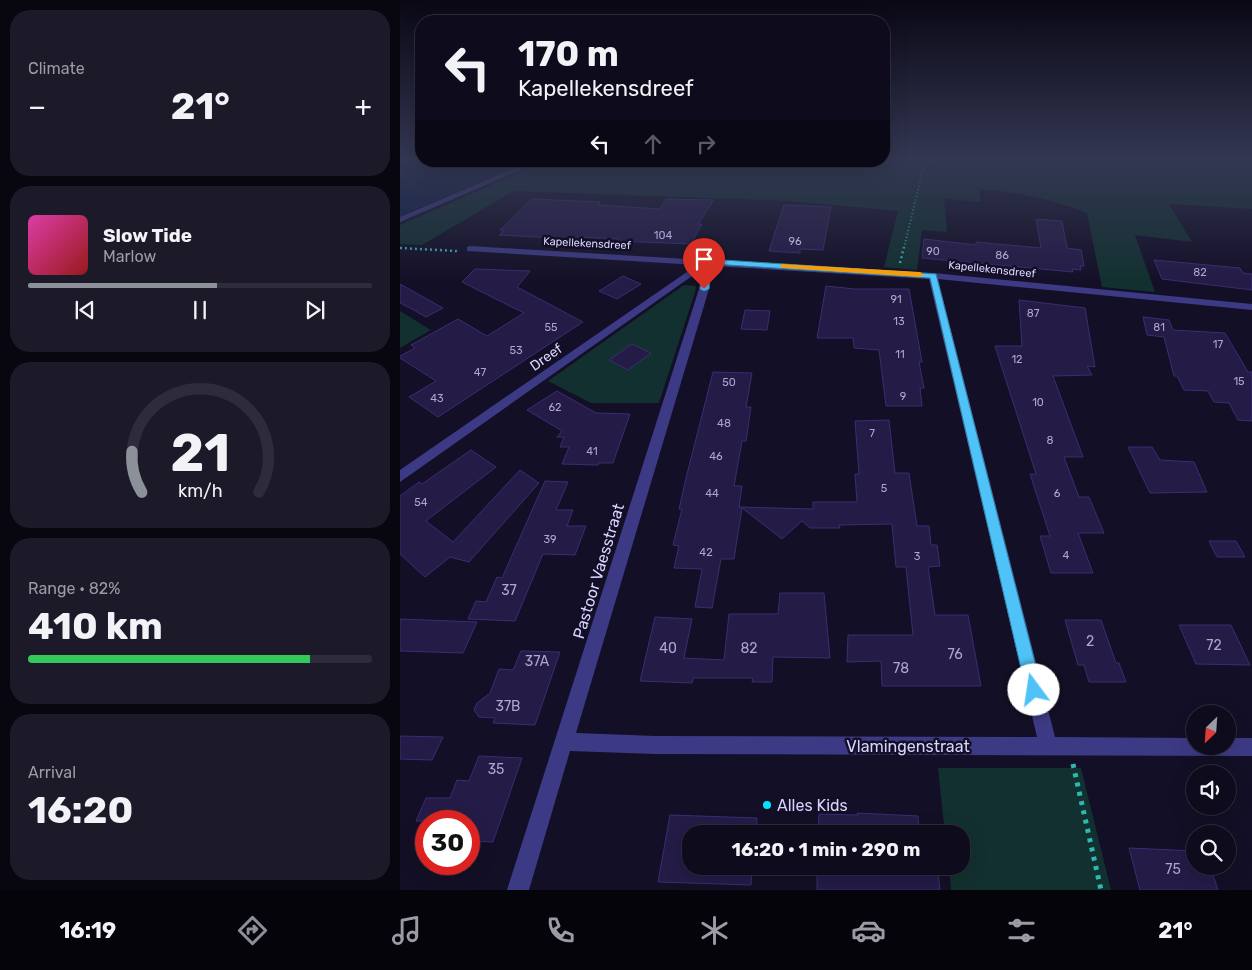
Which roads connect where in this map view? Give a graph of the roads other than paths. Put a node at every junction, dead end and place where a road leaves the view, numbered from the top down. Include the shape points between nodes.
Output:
1 (448, 200) edge
2 (400, 220) edge
3 (470, 249) road end
4 (708, 261) junction
5 (933, 276) junction
6 (1252, 306) edge
7 (400, 477) edge
8 (564, 742) junction
9 (1048, 746) junction
10 (1252, 747) edge
11 (518, 890) edge

1 - 2 street
3 - 4 street, Kapellekensdreef
4 - 5 street, Kapellekensdreef
4 - 7 street, Dreef
4 - 8 street, Pastoor Vaesstraat via 704,289
5 - 6 street, Kapellekensdreef
5 - 9 street
8 - 9 street, Vlamingenstraat
8 - 11 street, Pastoor Vaesstraat
9 - 10 street, Vlamingenstraat

